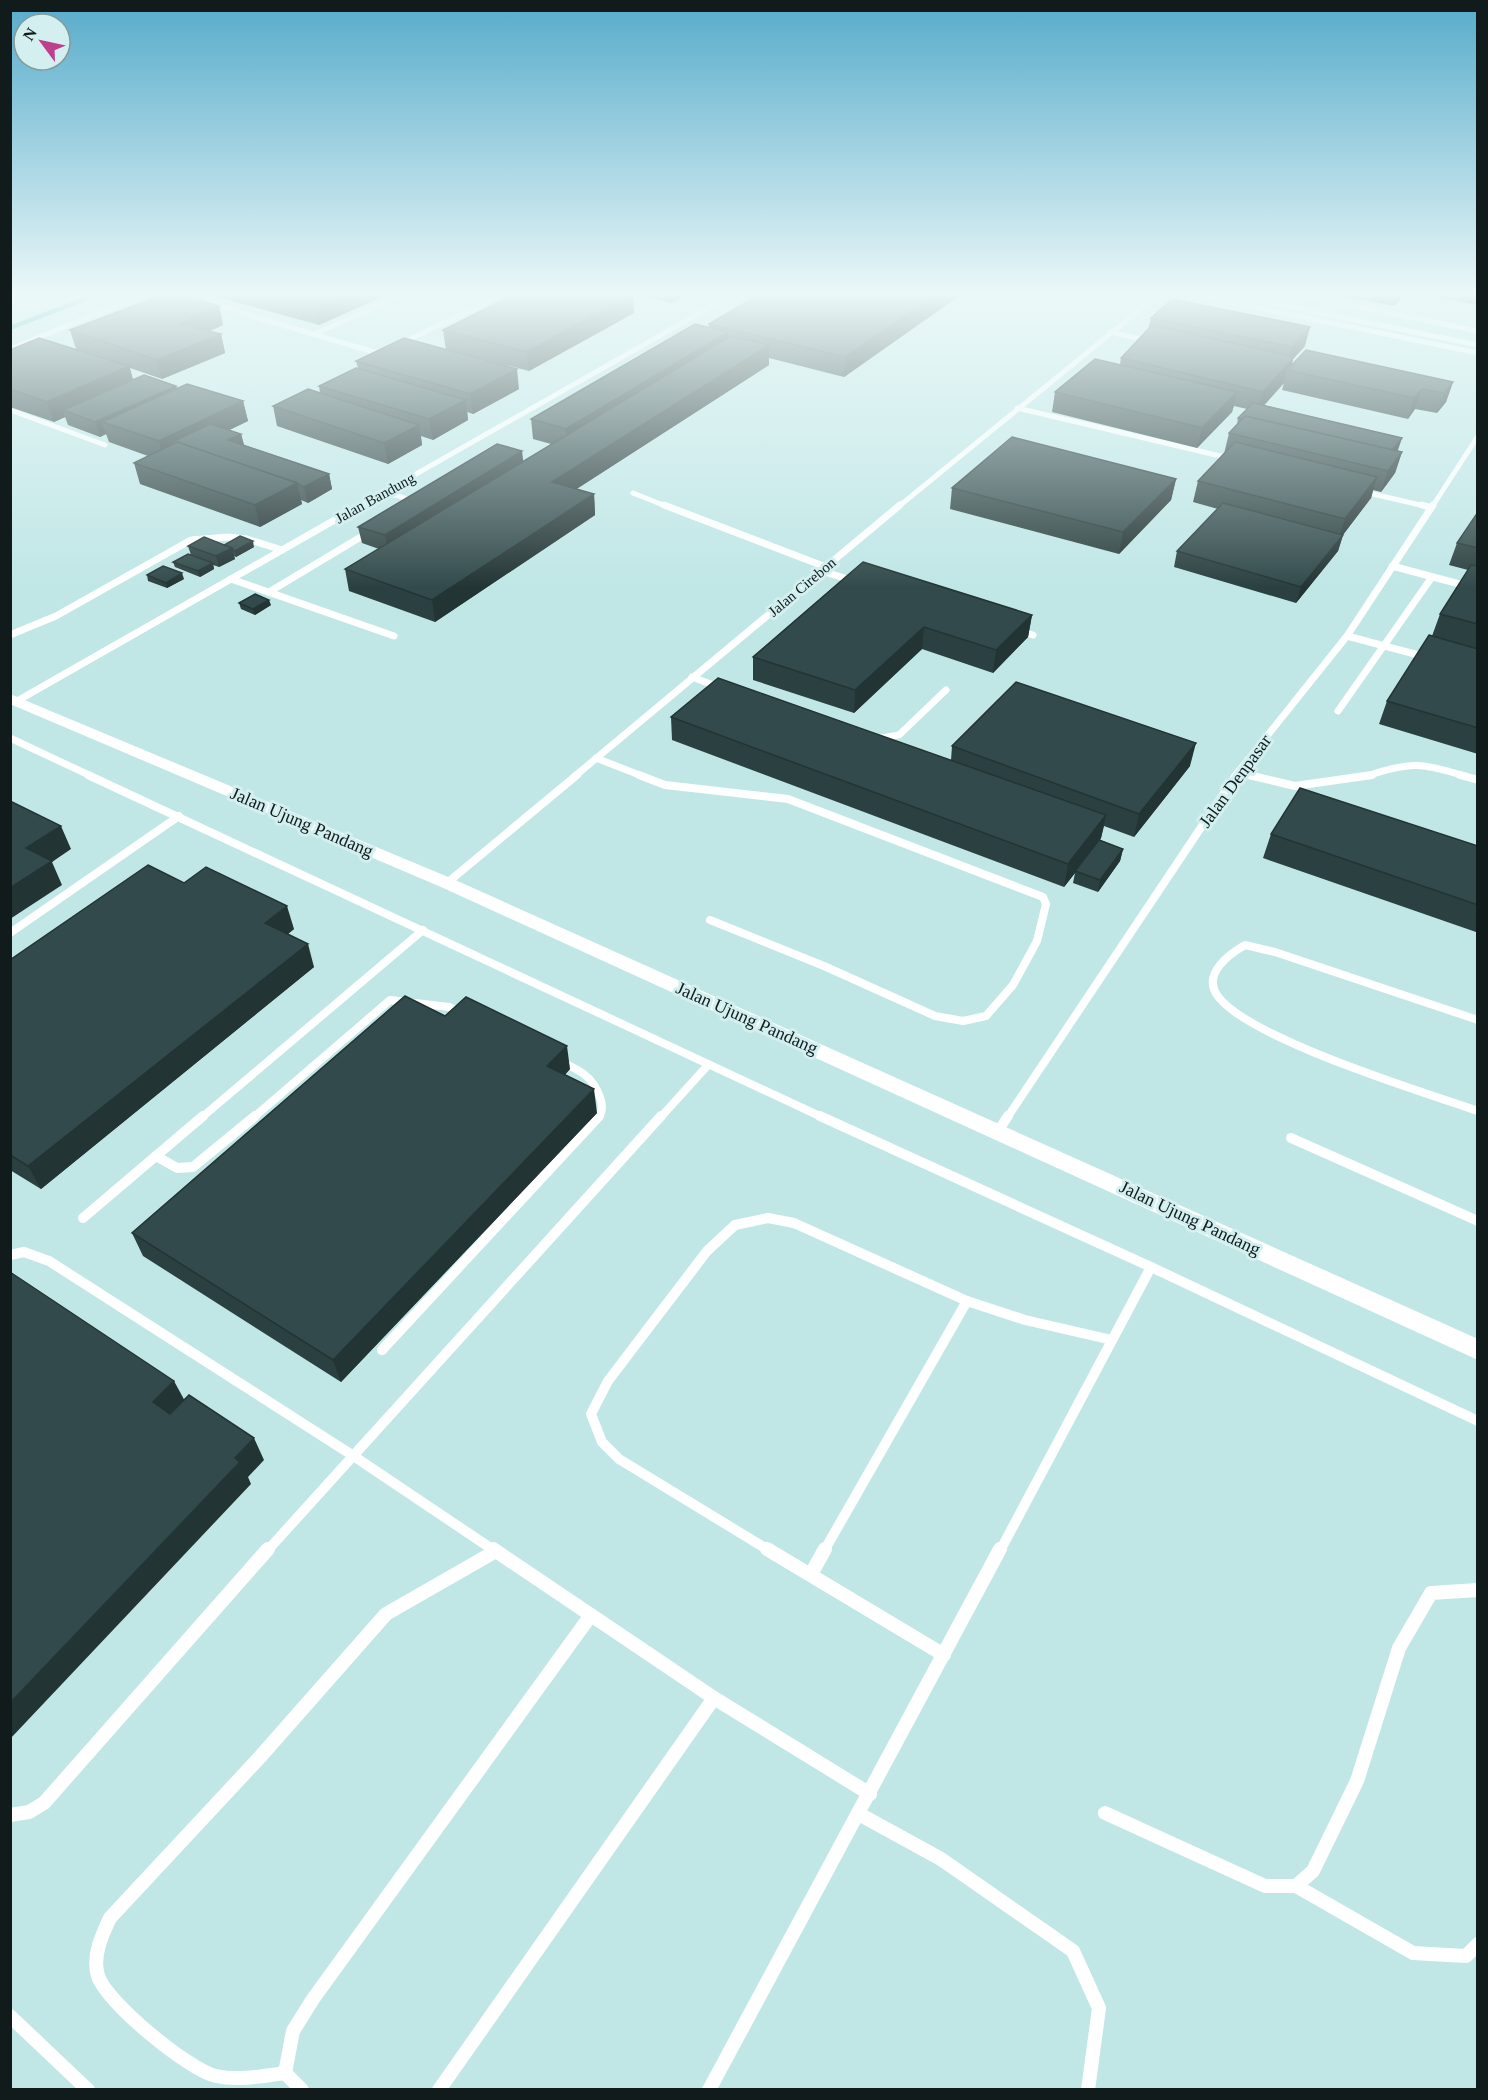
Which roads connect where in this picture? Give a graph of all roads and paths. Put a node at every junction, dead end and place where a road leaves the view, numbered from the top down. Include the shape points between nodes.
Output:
1 (562, 392) edge
2 (1037, 392) edge
3 (1017, 408) junction
4 (10, 410) edge
5 (1478, 436) edge
6 (105, 445) edge
7 (1235, 460) edge
8 (1351, 488) edge
9 (633, 493) dead end
10 (382, 495) junction
11 (1429, 507) junction
12 (399, 514) edge
13 (379, 526) edge
14 (282, 550) junction
15 (1392, 566) junction
16 (824, 569) junction
17 (1432, 577) junction
18 (231, 579) junction
19 (866, 584) edge
20 (1478, 589) edge
21 (269, 592) junction
22 (1011, 628) edge
23 (10, 635) edge
24 (1033, 635) dead end
25 (394, 636) dead end
26 (1347, 636) junction
27 (1383, 645) junction
28 (1436, 660) edge
29 (692, 677) junction
30 (725, 689) edge
31 (946, 690) dead end
32 (14, 700) edge
33 (1338, 711) dead end
34 (10, 738) edge
35 (867, 739) edge
36 (596, 758) junction
37 (1238, 772) junction
38 (1478, 780) edge
39 (179, 816) junction
40 (447, 883) junction
41 (710, 920) dead end
42 (423, 930) junction
43 (10, 933) edge
44 (475, 1019) edge
45 (1478, 1020) edge
46 (550, 1057) edge
47 (708, 1065) junction
48 (1478, 1111) edge
49 (998, 1131) junction
50 (1291, 1138) dead end
51 (156, 1156) junction
52 (83, 1218) dead end
53 (1478, 1221) edge
54 (10, 1255) edge
55 (1151, 1267) junction
56 (967, 1301) junction
57 (1112, 1340) junction
58 (382, 1350) dead end
59 (1478, 1350) edge
60 (1478, 1421) edge
61 (352, 1455) junction
62 (496, 1551) junction
63 (811, 1574) junction
64 (1478, 1590) edge
65 (591, 1615) junction
66 (944, 1655) junction
67 (714, 1698) junction
68 (870, 1794) junction
69 (1105, 1813) dead end
70 (859, 1814) junction
71 (10, 1815) edge
72 (1296, 1886) junction
73 (1478, 1944) edge
74 (10, 2016) edge
75 (285, 2073) junction
76 (88, 2090) edge
77 (302, 2090) edge
78 (439, 2090) edge
79 (709, 2090) edge
80 (1088, 2090) edge

1 - 10 lane, Jalan Bandung
2 - 3 lane, Jalan Cirebon
3 - 7 lane
3 - 16 lane, Jalan Cirebon
4 - 6 lane
5 - 11 lane, Jalan Denpasar
8 - 11 lane
9 - 16 lane
10 - 12 lane via 410,500 409,508
10 - 14 lane, Jalan Bandung
11 - 15 lane, Jalan Denpasar
13 - 21 lane
14 - 18 lane, Jalan Bandung
14 - 23 lane via 247,539 190,540 56,616
15 - 17 lane
15 - 26 lane, Jalan Denpasar
16 - 19 lane
16 - 29 lane, Jalan Cirebon
17 - 20 lane
17 - 27 lane
18 - 21 lane
18 - 32 lane, Jalan Bandung
21 - 25 lane
22 - 24 lane
26 - 27 lane
26 - 37 lane, Jalan Denpasar
27 - 28 lane
27 - 33 lane
29 - 30 lane
29 - 36 lane, Jalan Cirebon
31 - 35 lane via 899,735
32 - 40 street, Jalan Ujung Pandang
34 - 39 lane
36 - 40 lane, Jalan Cirebon
36 - 41 lane via 665,785 788,799 1043,897 1046,904 1037,941 1013,985 986,1016 963,1022 935,1016
37 - 38 lane via 1295,786 1365,777 1402,764 1431,766
37 - 49 lane, Jalan Denpasar
39 - 42 lane
39 - 43 lane
40 - 49 street, Jalan Ujung Pandang
42 - 47 lane
42 - 51 lane
44 - 51 lane via 449,1007 390,1000 199,1164 179,1170
45 - 48 lane via 1245,945 1225,957 1214,980 1215,993 1253,1023
46 - 58 lane via 587,1076 603,1103 602,1113
47 - 55 lane
47 - 61 lane
49 - 59 street, Jalan Ujung Pandang
50 - 53 lane
51 - 52 lane
54 - 61 lane via 24,1252 49,1262
55 - 57 lane
55 - 60 lane
56 - 57 lane via 1025,1320
56 - 63 lane
56 - 63 lane via 794,1223 768,1218 735,1225 707,1251 608,1381 591,1414 607,1450 637,1472
57 - 66 lane
61 - 62 lane
61 - 71 lane via 44,1803 29,1812
62 - 65 lane
62 - 75 lane via 386,1614 110,1918 96,1951 98,1979 112,1995 153,2038 208,2075 248,2078
63 - 66 lane
64 - 72 lane via 1431,1593 1399,1648 1357,1781 1313,1871
65 - 67 lane
65 - 75 lane via 313,1999 293,2031
66 - 68 lane
67 - 68 lane
67 - 78 lane
68 - 70 lane
69 - 72 lane via 1265,1886
70 - 79 lane
70 - 80 lane via 941,1859 1073,1951 1099,2008
72 - 73 lane via 1413,1953 1467,1956
74 - 76 lane
75 - 77 lane

